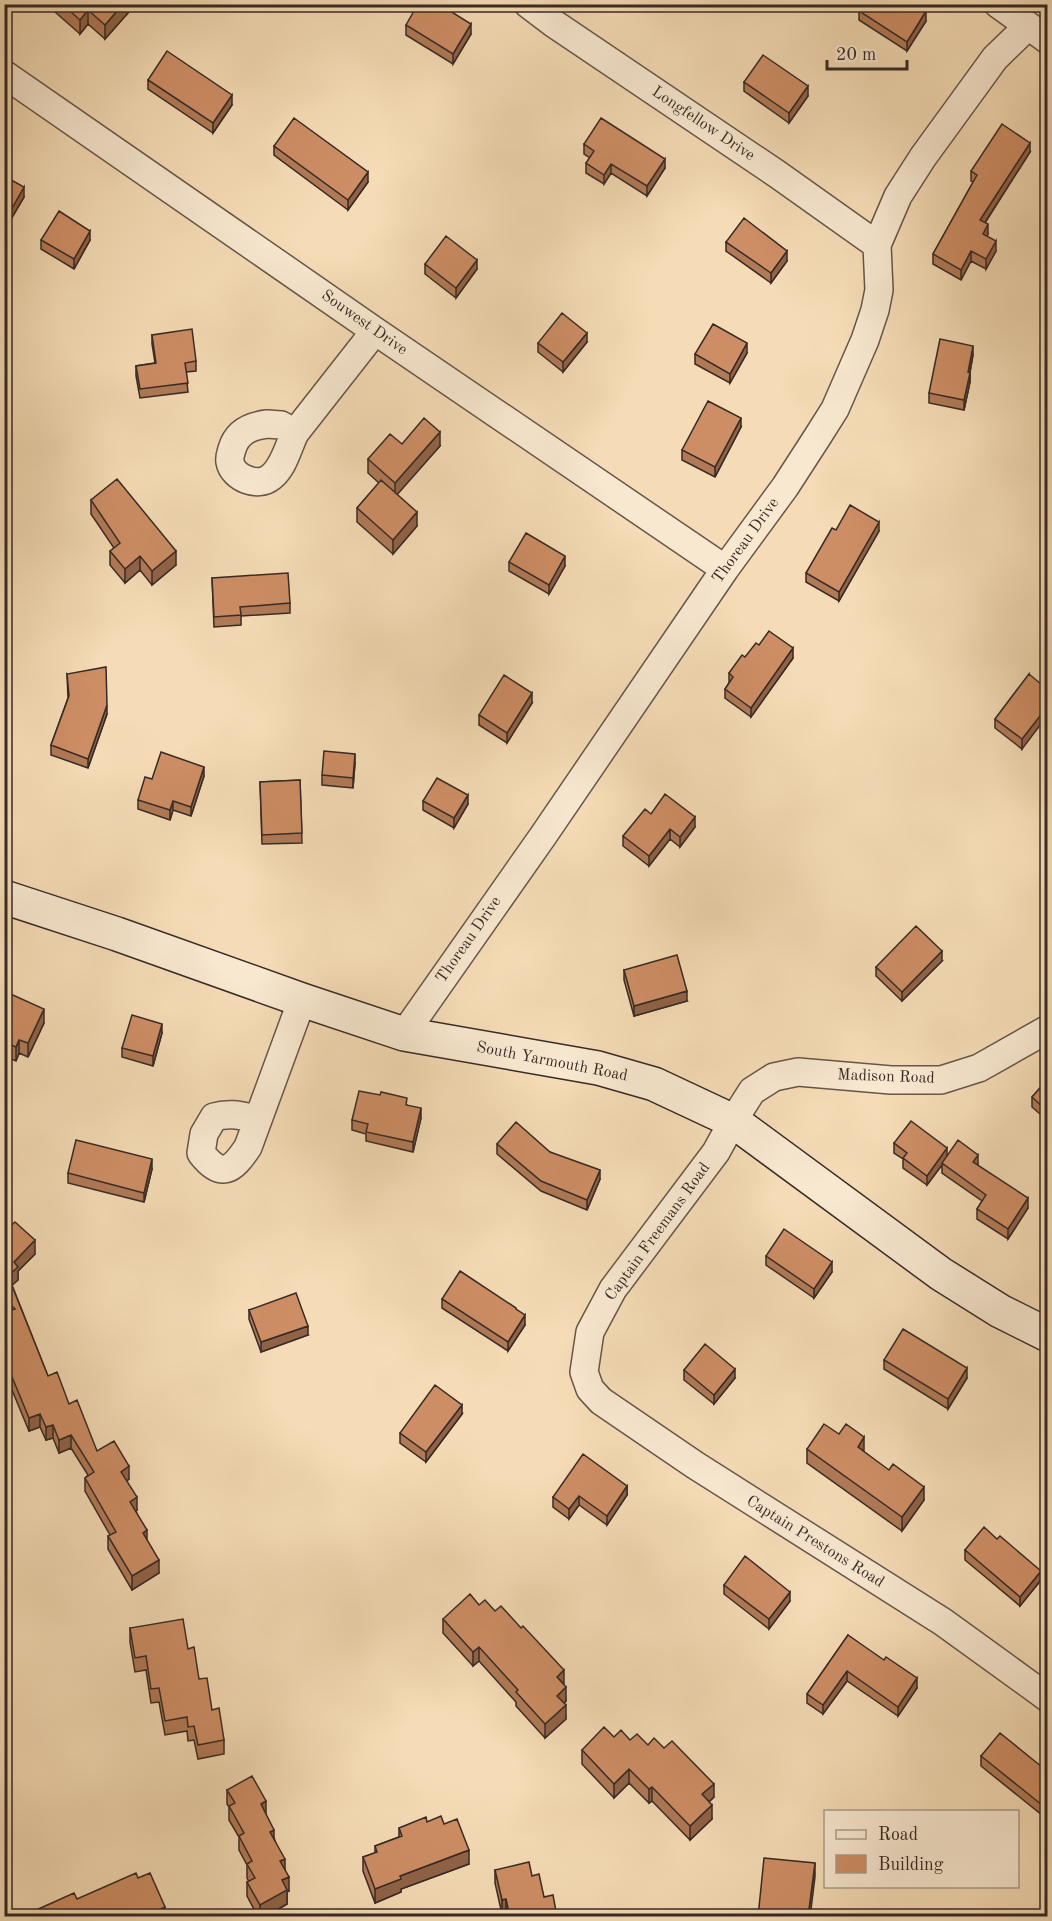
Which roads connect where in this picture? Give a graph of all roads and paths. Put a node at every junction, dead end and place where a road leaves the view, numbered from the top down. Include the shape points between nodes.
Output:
1 (528, 4) edge
2 (998, 4) edge
3 (1038, 33) edge
4 (4, 74) edge
5 (877, 246) junction
6 (375, 331) junction
7 (295, 433) dead end
8 (725, 569) junction
9 (4, 897) edge
10 (302, 1000) junction
11 (1047, 1029) edge
12 (404, 1034) junction
13 (257, 1119) dead end
14 (733, 1121) junction
15 (1047, 1335) edge
16 (588, 1381) joint
17 (1047, 1698) edge

1 - 5 street, Longfellow Drive
2 - 3 street
3 - 5 street, Thoreau Drive via 994,58 898,196
4 - 6 street, Souwest Drive
5 - 8 street, Thoreau Drive via 879,290 875,310 834,409 785,487
6 - 7 street
6 - 8 street, Souwest Drive
8 - 12 street, Thoreau Drive
9 - 10 main road, South Yarmouth Road
10 - 12 main road, South Yarmouth Road
10 - 13 street
11 - 14 street, Madison Road via 980,1068 941,1080 798,1072 774,1077 752,1091
12 - 14 main road, South Yarmouth Road via 598,1068 654,1084
14 - 15 main road, South Yarmouth Road via 941,1274
14 - 16 street, Captain Freemans Road via 716,1152 613,1289 591,1332 584,1372
16 - 17 street, Captain Prestons Road via 601,1401 943,1622

